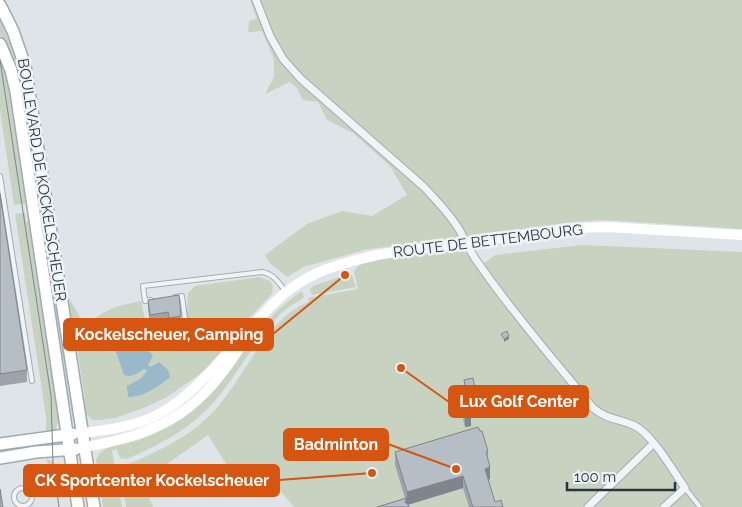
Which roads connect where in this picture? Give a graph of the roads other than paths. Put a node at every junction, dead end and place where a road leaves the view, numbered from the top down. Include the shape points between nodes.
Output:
1 (256, 0) edge
2 (0, 5) edge
3 (0, 44) edge
4 (0, 176) edge
5 (742, 235) edge
6 (465, 244) junction
7 (286, 292) junction
8 (173, 297) edge
9 (154, 300) edge
10 (64, 317) junction
11 (255, 323) junction
12 (186, 326) dead end
13 (32, 381) dead end
14 (83, 400) dead end
15 (82, 433) junction
16 (68, 435) junction
17 (0, 444) edge
18 (653, 444) junction
19 (85, 447) junction
20 (70, 449) junction
21 (0, 458) edge
22 (685, 488) junction
23 (25, 506) edge
24 (78, 507) edge
25 (94, 507) edge
26 (588, 507) edge
27 (664, 507) edge
28 (700, 507) edge

1 - 6 street via 283,59 301,79 424,187 460,230
2 - 10 main road, BOULEVARD DE KOCKELSCHEUER via 25,66
3 - 16 main road, BOULEVARD DE KOCKELSCHEUER via 16,92
4 - 13 lane
5 - 6 main road, ROUTE DE BETTEMBOURG via 575,228
6 - 7 main road, ROUTE DE BETTEMBOURG via 346,263 306,279
6 - 18 street via 593,408 604,416 643,430
7 - 9 lane via 274,277 262,272 143,286 145,301
7 - 11 main road, ROUTE DE BETTEMBOURG
8 - 12 lane via 182,296
10 - 14 lane via 74,346
10 - 15 main road, BOULEVARD DE KOCKELSCHEUER
11 - 15 main road, ROUTE DE BETTEMBOURG via 187,394 163,411 121,427
11 - 19 main road, ROUTE DE BETTEMBOURG via 227,367 204,394 174,419 144,433
15 - 16 main road
15 - 19 main road, BOULEVARD DE KOCKELSCHEUER
16 - 17 main road
16 - 20 main road, BOULEVARD DE KOCKELSCHEUER
18 - 22 street
18 - 26 street
19 - 20 main road
19 - 25 main road, BOULEVARD DE KOCKELSCHEUER
20 - 21 main road
20 - 24 main road, BOULEVARD DE KOCKELSCHEUER
22 - 27 street
22 - 28 lane
23 - 23 lane via 32,500 32,494 22,487 14,498 19,505

